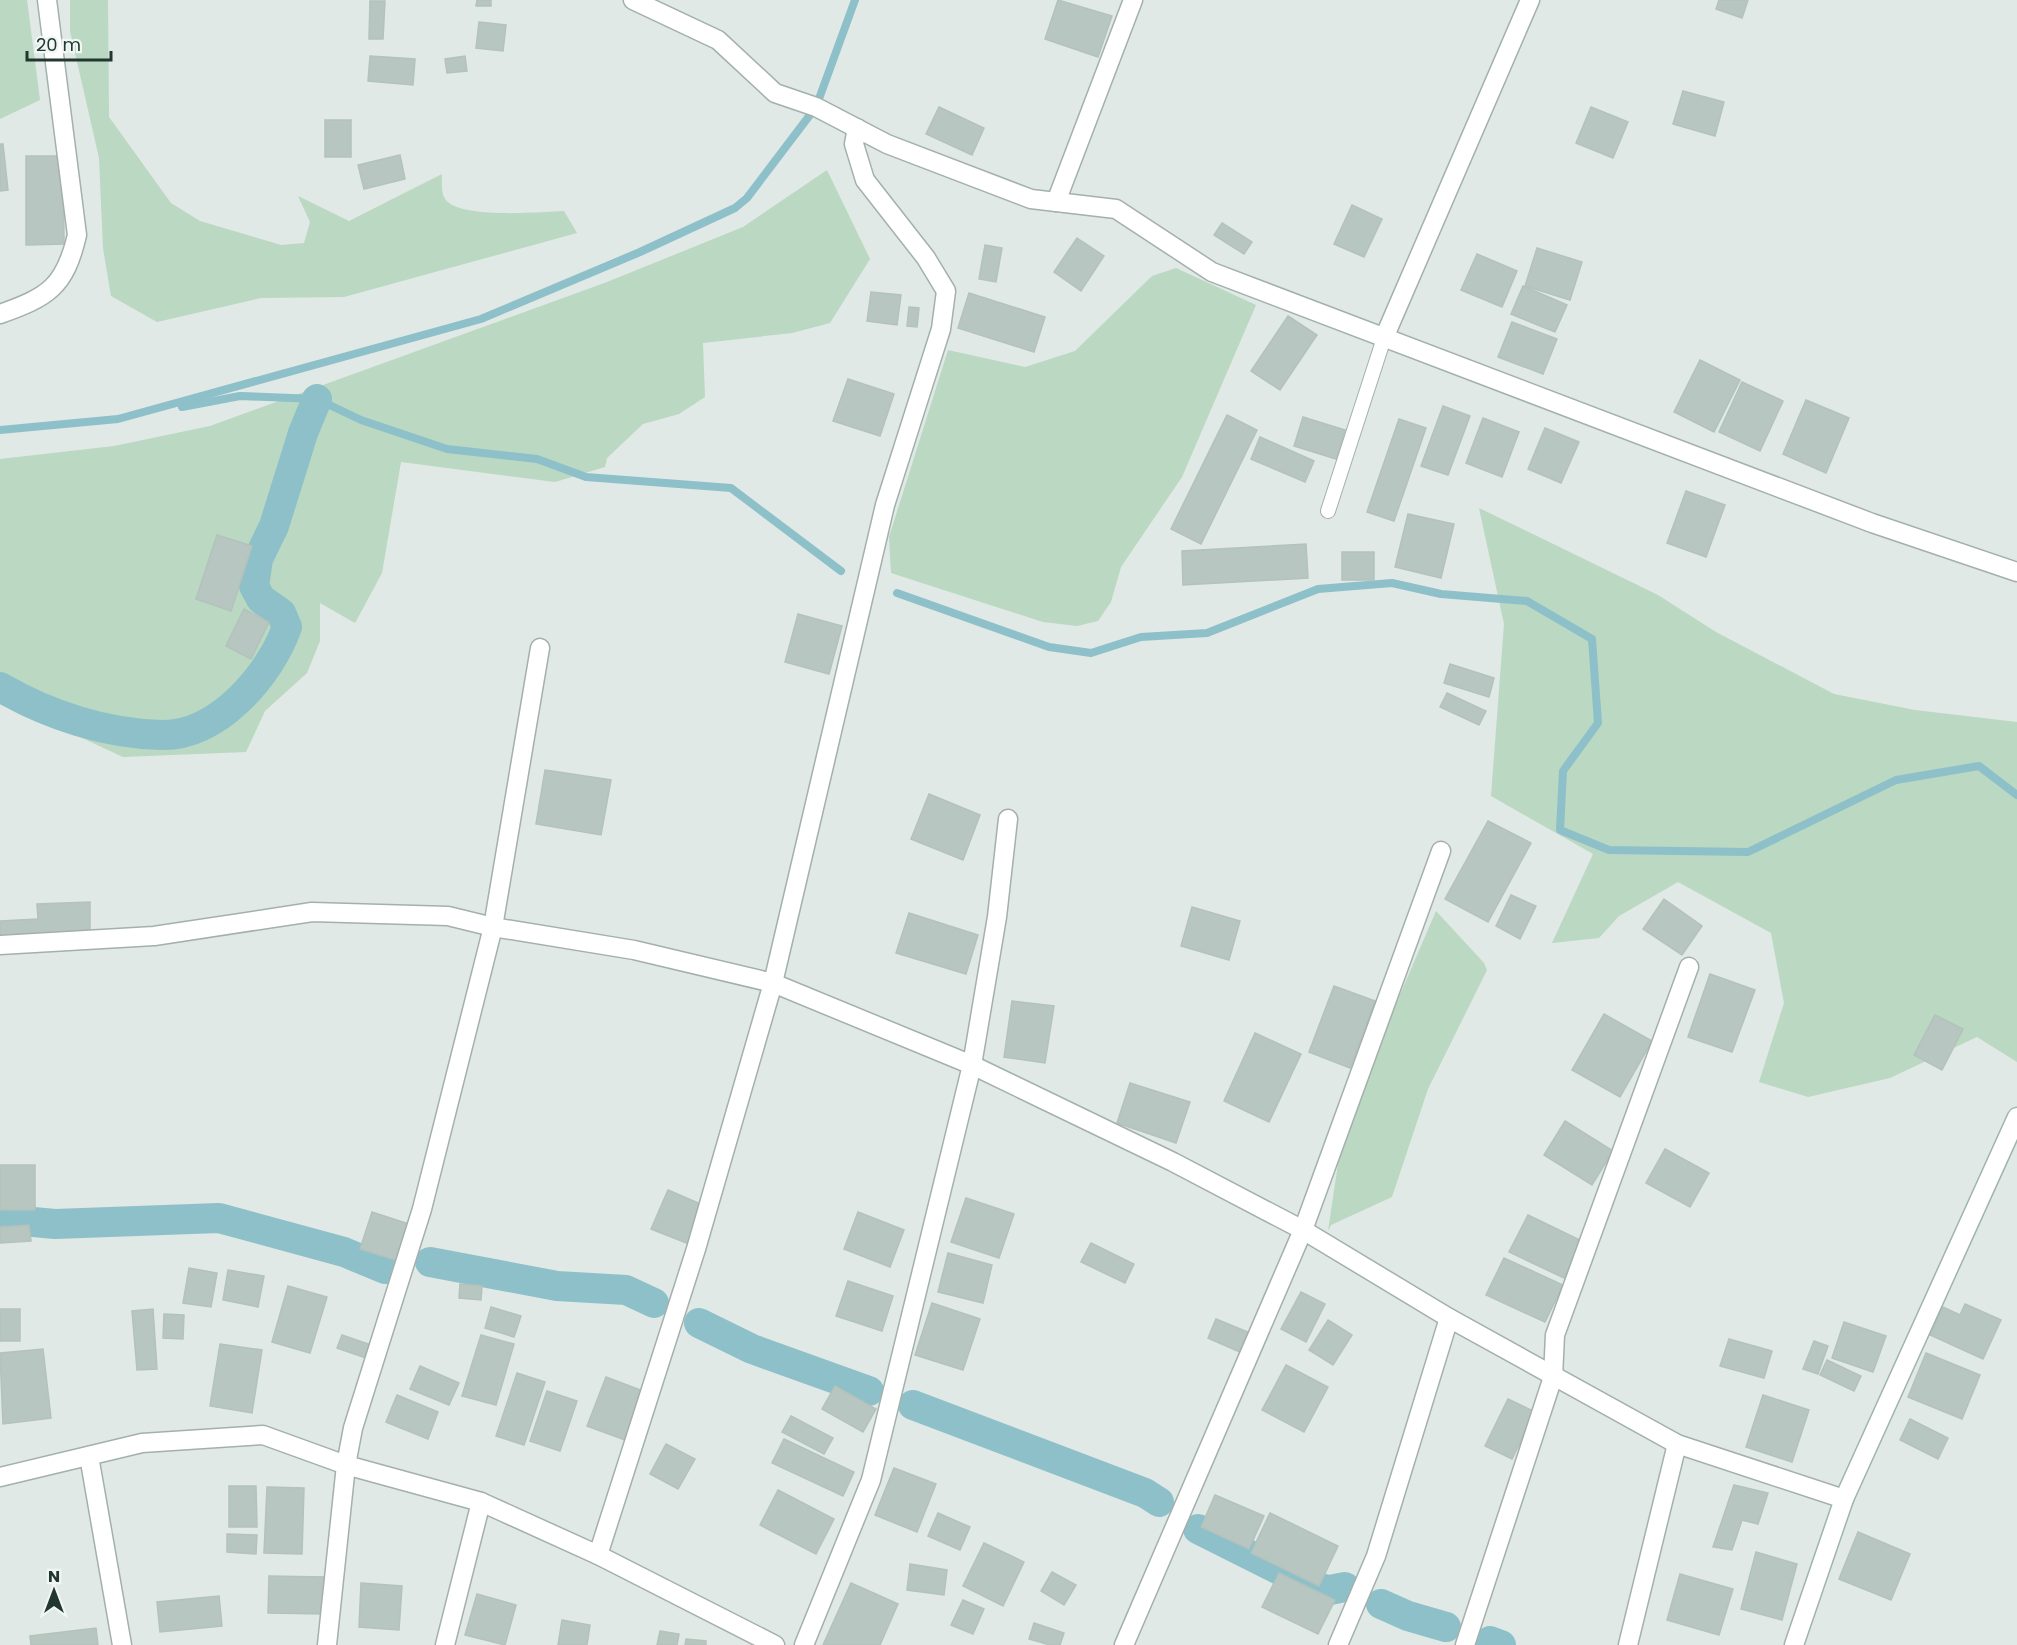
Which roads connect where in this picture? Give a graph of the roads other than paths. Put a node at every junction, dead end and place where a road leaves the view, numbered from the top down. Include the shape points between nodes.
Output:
1 (47, 0) edge
2 (633, 0) edge
3 (1133, 0) edge
4 (1530, 0) edge
5 (857, 128) junction
6 (1056, 202) junction
7 (0, 314) edge
8 (1384, 338) junction
9 (1328, 511) dead end
10 (2017, 572) edge
11 (540, 648) dead end
12 (1008, 819) dead end
13 (1441, 851) dead end
14 (494, 927) junction
15 (0, 945) edge
16 (1689, 968) dead end
17 (773, 983) junction
18 (972, 1065) junction
19 (2017, 1117) edge
20 (1304, 1230) junction
21 (1449, 1318) junction
22 (1553, 1377) junction
23 (1677, 1444) junction
24 (89, 1456) junction
25 (346, 1465) junction
26 (0, 1478) edge
27 (1844, 1499) junction
28 (481, 1502) junction
29 (598, 1555) junction
30 (122, 1645) edge
31 (327, 1645) edge
32 (445, 1645) edge
33 (775, 1645) edge
34 (804, 1645) edge
35 (1124, 1645) edge
36 (1338, 1645) edge
37 (1466, 1645) edge
38 (1628, 1645) edge
39 (1794, 1645) edge

1 - 7 street via 78,235 71,261 60,280 38,300
2 - 5 street via 718,40 775,93 816,106
3 - 6 street
4 - 8 street
5 - 6 street via 887,144 1031,199
5 - 17 street via 854,144 865,180 927,258 946,291 941,329 885,505
6 - 8 street via 1116,209 1212,272
8 - 9 lane
8 - 10 street via 1872,524
11 - 14 street
12 - 18 street via 997,917
13 - 20 street
14 - 15 street via 448,916 312,912 154,936
14 - 17 street via 634,950
14 - 25 street via 422,1209 353,1428
16 - 22 street via 1556,1335
17 - 18 street
17 - 29 street via 696,1249
18 - 20 street via 1173,1161
18 - 34 street via 871,1480
19 - 27 street
20 - 21 street
20 - 35 street
21 - 22 street
21 - 36 street via 1376,1556
22 - 23 street
22 - 37 street
23 - 27 street
23 - 38 street
24 - 25 street via 142,1443 264,1435
24 - 26 street
24 - 30 street
25 - 28 street
25 - 31 street
27 - 39 street
28 - 29 street
28 - 32 street
29 - 33 street

